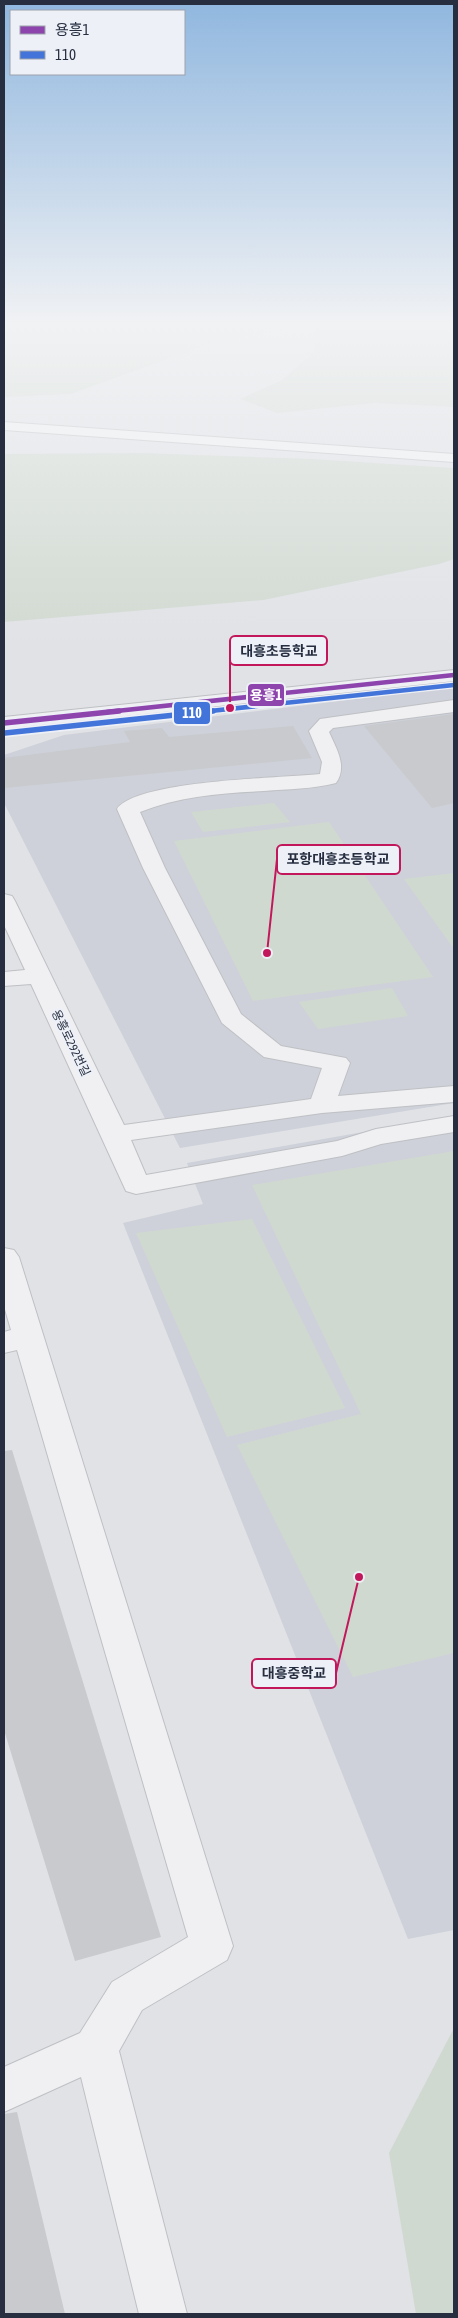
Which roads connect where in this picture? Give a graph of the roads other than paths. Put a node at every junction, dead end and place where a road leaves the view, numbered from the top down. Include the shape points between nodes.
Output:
1 (105, 433) edge
2 (454, 458) edge
3 (454, 675) edge
4 (454, 706) edge
5 (4, 722) edge
6 (4, 901) edge
7 (38, 976) junction
8 (4, 979) edge
9 (454, 1094) edge
10 (322, 1105) junction
11 (454, 1124) edge
12 (115, 1134) junction
13 (4, 1258) edge
14 (16, 1340) edge
15 (96, 2048) junction
16 (4, 2090) edge
17 (164, 2314) edge

1 - 2 main road
3 - 5 street
4 - 10 street via 328,722 319,731 332,762 329,778 292,784 226,785 154,797 128,809 154,868 231,1018 273,1052 337,1063
6 - 7 street, 용흥로292번길
7 - 8 street
7 - 12 street, 용흥로292번길
9 - 10 street
10 - 12 street
11 - 12 street, 용흥로292번길 via 376,1137 333,1150 136,1185
13 - 14 street
14 - 15 street via 212,1946 127,1996
15 - 16 street
15 - 17 street

